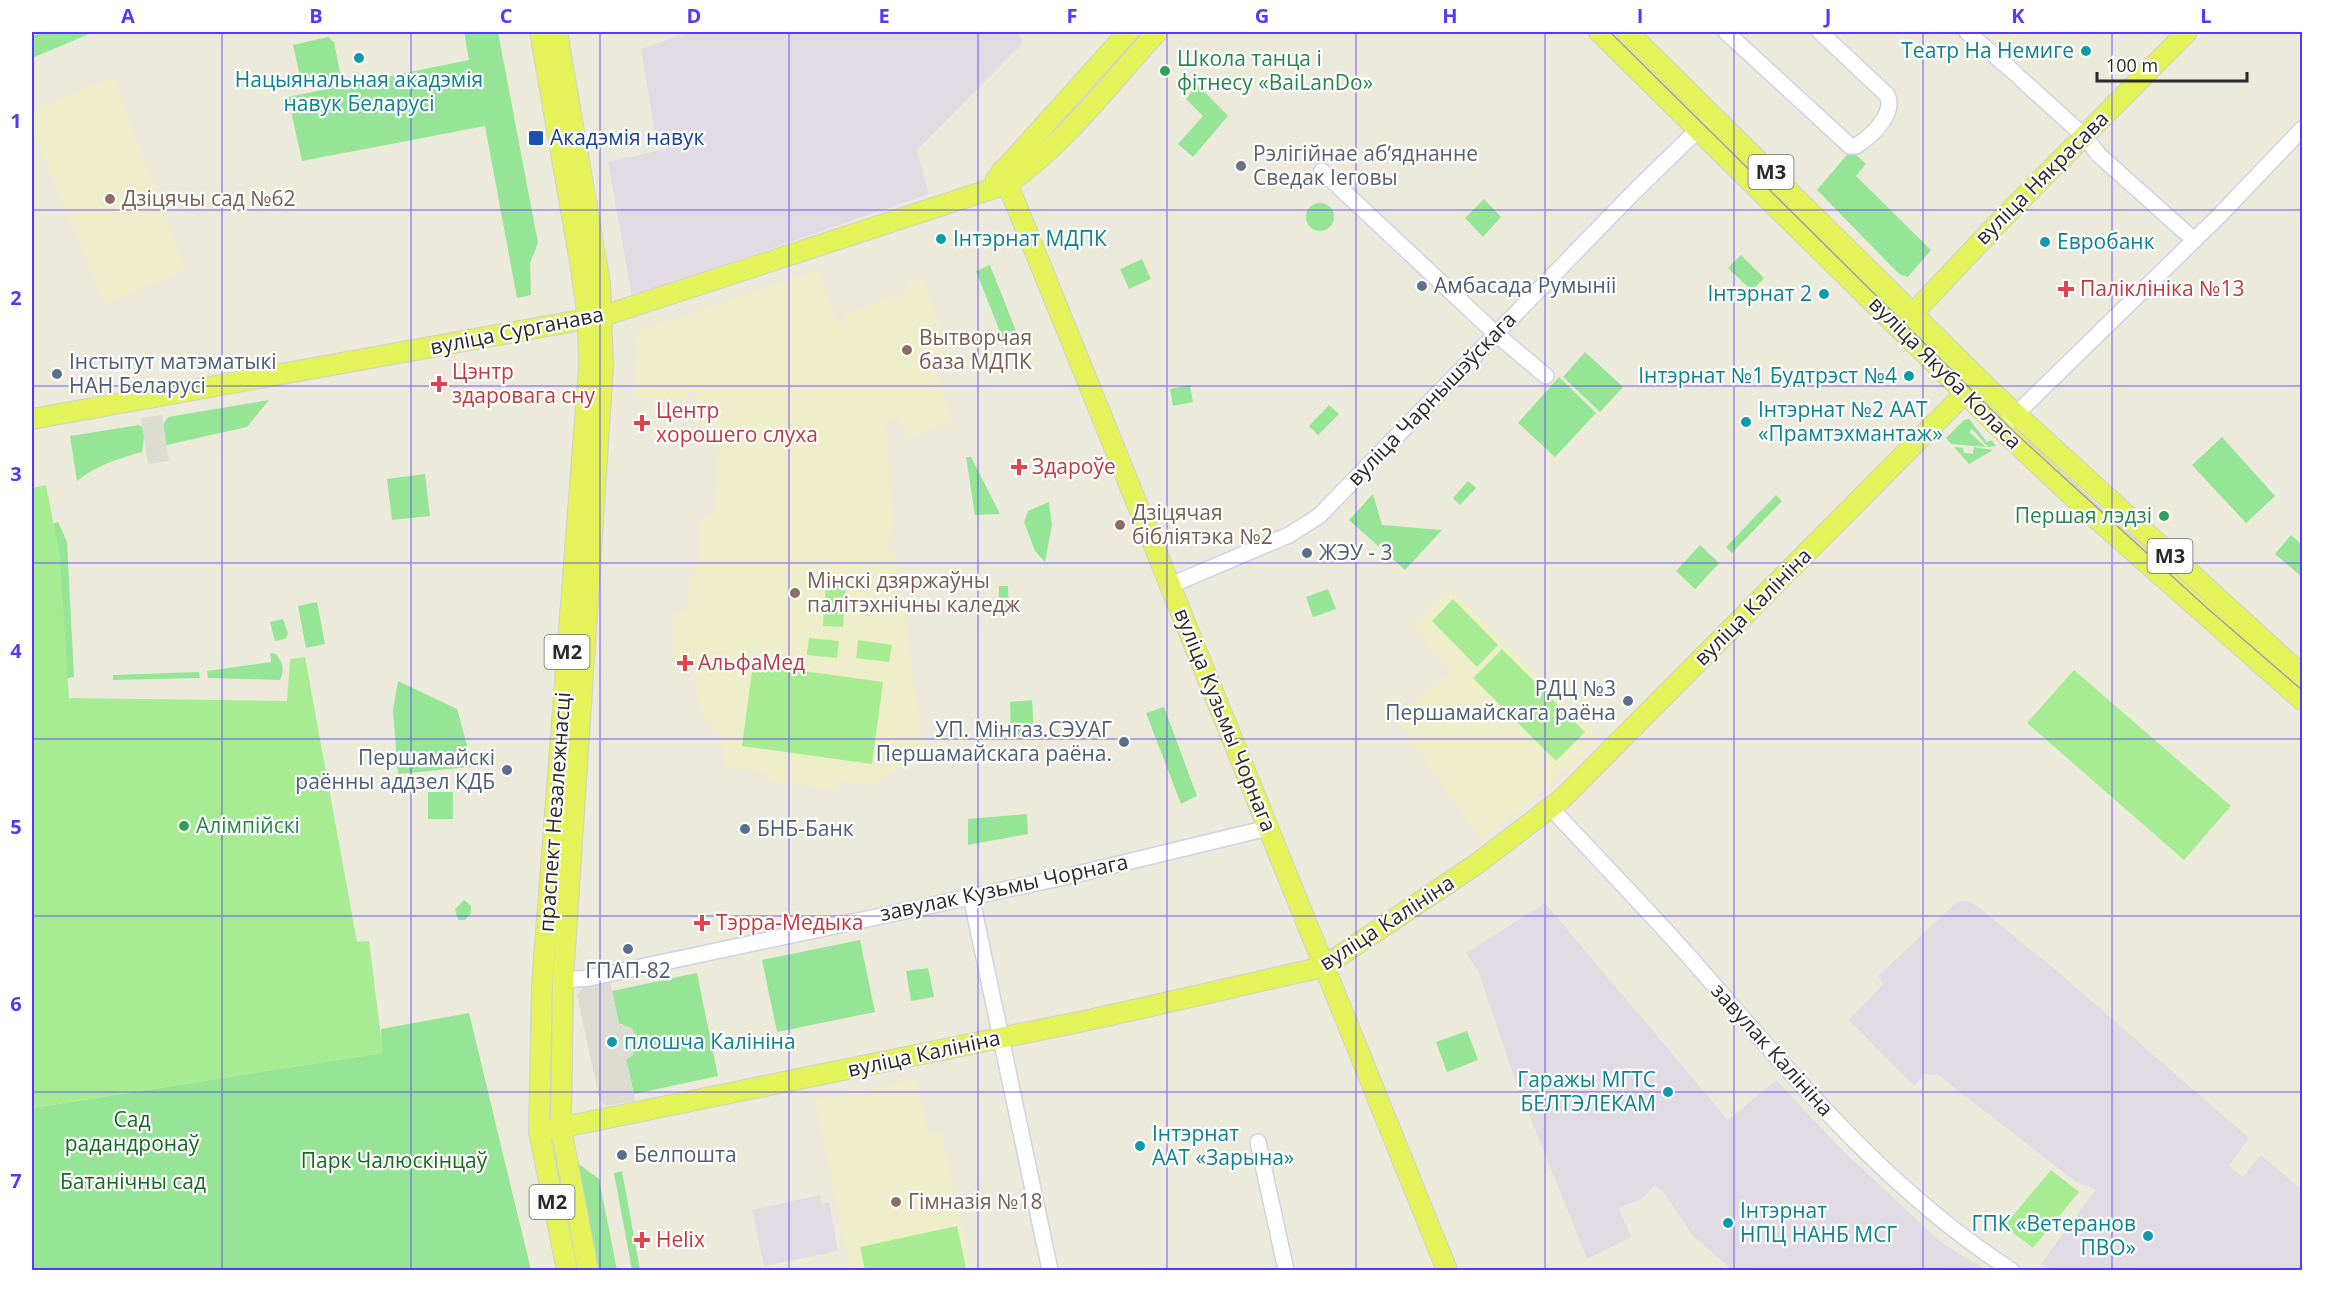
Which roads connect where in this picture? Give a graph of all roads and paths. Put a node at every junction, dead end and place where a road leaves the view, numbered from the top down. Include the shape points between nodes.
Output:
1 (540, 32) edge
2 (557, 32) edge
3 (1128, 32) edge
4 (1157, 32) edge
5 (1599, 32) edge
6 (1628, 32) edge
7 (1726, 32) edge
8 (1820, 32) edge
9 (1967, 32) edge
10 (2187, 32) edge
11 (1712, 115) junction
12 (1698, 129) junction
13 (2302, 129) edge
14 (2084, 136) junction
15 (1322, 171) dead end
16 (999, 181) junction
17 (2194, 240) junction
18 (1914, 313) junction
19 (596, 317) junction
20 (1900, 328) junction
21 (1496, 334) junction
22 (1546, 376) dead end
23 (1979, 378) junction
24 (1964, 394) junction
25 (2016, 414) junction
26 (32, 419) edge
27 (2001, 429) junction
28 (1171, 585) junction
29 (2302, 675) edge
30 (2302, 700) edge
31 (1551, 808) junction
32 (1268, 828) junction
33 (971, 896) junction
34 (1323, 967) junction
35 (563, 980) junction
36 (1000, 1038) junction
37 (561, 1128) junction
38 (539, 1132) junction
39 (1258, 1143) dead end
40 (567, 1270) edge
41 (588, 1270) edge
42 (1050, 1270) edge
43 (1286, 1270) edge
44 (1446, 1270) edge
45 (2011, 1270) edge

1 - 19 main road, праспект Незалежнасці / М2
2 - 19 main road, праспект Незалежнасці / М2 via 600,284
3 - 16 main road, вуліца Сурганава
4 - 16 main road, вуліца Сурганава via 1025,172
5 - 12 main road, вуліца Якуба Коласа / М3
6 - 11 main road, вуліца Якуба Коласа / М3
7 - 8 street via 1850,146 1857,146 1889,113 1891,103
9 - 14 street
10 - 14 main road, вуліца Някрасава
11 - 12 street, вуліца Чарнышэўскага
11 - 18 main road, вуліца Якуба Коласа / М3
12 - 20 main road, вуліца Якуба Коласа / М3
12 - 21 street, вуліца Чарнышэўскага
13 - 17 street
14 - 17 street via 2099,156
14 - 18 main road, вуліца Някрасава
15 - 21 street
16 - 19 main road, вуліца Сурганава via 725,278
16 - 28 main road, вуліца Кузьмы Чорнага
17 - 25 street
18 - 20 main road, вуліца Някрасава
18 - 23 main road, вуліца Якуба Коласа / М3
19 - 26 main road, вуліца Сурганава
19 - 35 main road, праспект Незалежнасці / М2 via 603,367
19 - 38 main road, праспект Незалежнасці / М2 via 542,985
20 - 24 main road, вуліца Якуба Коласа / М3
21 - 22 street
21 - 28 street, вуліца Чарнышэўскага via 1319,516 1289,535
23 - 24 main road, вуліца Калініна
23 - 25 main road, вуліца Якуба Коласа / М3
24 - 27 main road, вуліца Якуба Коласа / М3
24 - 31 main road, вуліца Калініна
25 - 27 street
25 - 29 main road, вуліца Якуба Коласа / М3
27 - 30 main road, вуліца Якуба Коласа / М3
28 - 32 main road, вуліца Кузьмы Чорнага
31 - 34 main road, вуліца Калініна via 1478,863
31 - 45 street, завулак Калініна via 1856,1143 1950,1229
32 - 33 street, завулак Кузьмы Чорнага
32 - 34 main road, вуліца Кузьмы Чорнага
33 - 35 street, завулак Кузьмы Чорнага via 589,978
33 - 36 street
34 - 36 main road, вуліца Калініна
34 - 44 main road, вуліца Кузьмы Чорнага
35 - 37 main road, праспект Незалежнасці / М2
36 - 37 main road, вуліца Калініна
36 - 42 street
37 - 38 main road, вуліца Калініна
37 - 41 main road, праспект Незалежнасці / М2
38 - 40 main road, праспект Незалежнасці / М2
39 - 43 street

